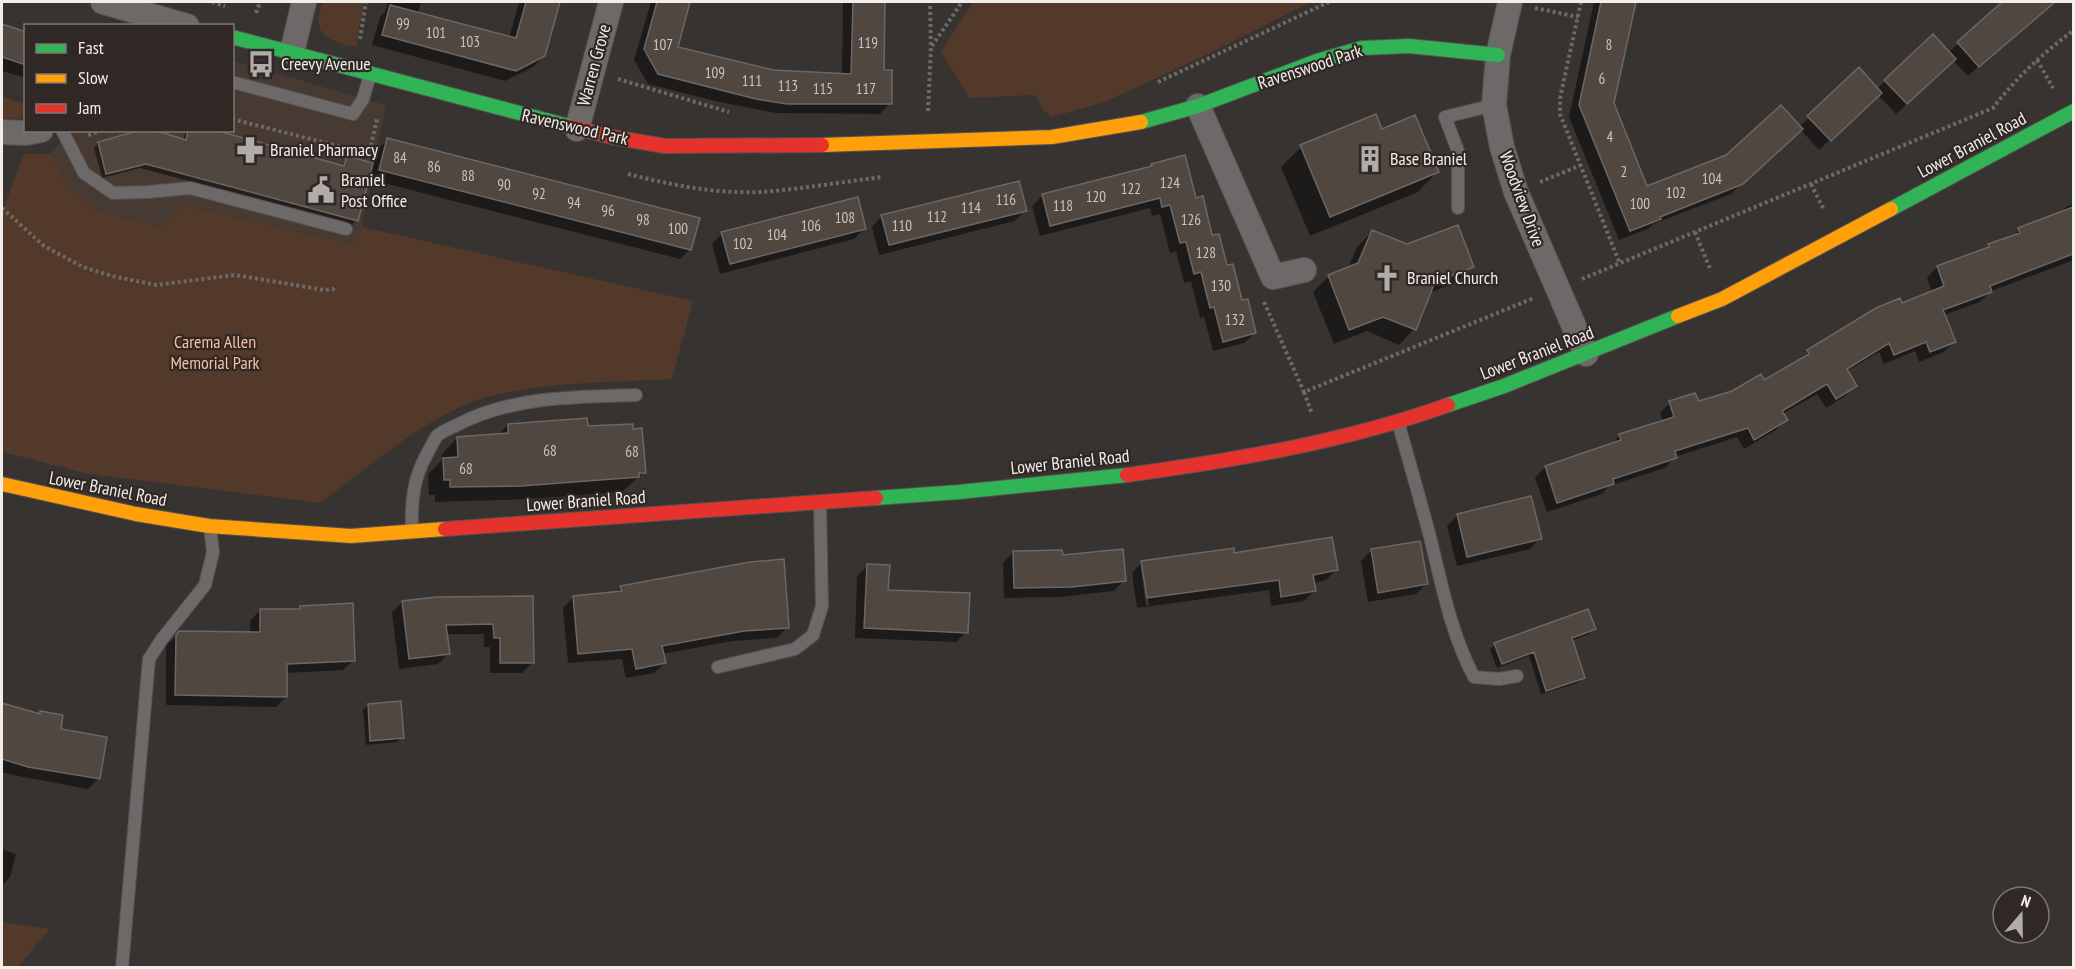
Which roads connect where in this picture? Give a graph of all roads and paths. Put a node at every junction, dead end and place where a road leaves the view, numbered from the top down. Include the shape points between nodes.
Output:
1 (103, 2) edge
2 (304, 2) edge
3 (366, 2) edge
4 (611, 2) edge
5 (930, 2) edge
6 (962, 2) edge
7 (1329, 2) edge
8 (1509, 2) edge
9 (1581, 2) edge
10 (1578, 17) junction
11 (180, 24) edge
12 (2073, 30) edge
13 (234, 37) edge
14 (931, 47) junction
15 (292, 51) junction
16 (1498, 55) junction
17 (355, 70) junction
18 (592, 71) junction
19 (370, 74) junction
20 (234, 83) edge
21 (1154, 84) dead end
22 (1494, 105) junction
23 (1198, 106) junction
24 (2073, 111) edge
25 (378, 115) dead end
26 (234, 120) edge
27 (577, 129) junction
28 (2, 132) edge
29 (31, 132) edge
30 (63, 132) edge
31 (367, 132) dead end
32 (374, 134) junction
33 (927, 141) junction
34 (758, 145) junction
35 (1581, 165) junction
36 (1516, 192) junction
37 (2, 208) edge
38 (1458, 208) dead end
39 (346, 228) dead end
40 (1695, 232) junction
41 (1620, 264) junction
42 (1304, 270) dead end
43 (1273, 277) junction
44 (1558, 289) junction
45 (336, 293) dead end
46 (1722, 299) junction
47 (1586, 354) junction
48 (636, 395) dead end
49 (1397, 421) junction
50 (2, 484) edge
51 (820, 502) junction
52 (209, 526) junction
53 (412, 532) junction
54 (718, 667) dead end
55 (1517, 676) dead end
56 (122, 968) edge

1 - 11 street
2 - 15 street
3 - 17 path
4 - 18 street, Warren Grove
5 - 14 path
6 - 14 path
7 - 21 path
8 - 10 path
8 - 16 street, Woodview Drive
9 - 10 path
10 - 35 path via 1560,114
12 - 40 path via 2011,85 1993,108
13 - 15 street, Ravenswood Park
14 - 33 path
15 - 17 street, Ravenswood Park
16 - 22 street, Woodview Drive
16 - 23 street, Ravenswood Park via 1409,46 1362,48
17 - 19 street, Ravenswood Park
18 - 27 street, Warren Grove
18 - 34 path via 738,115
19 - 20 lane via 363,99 353,114
19 - 27 street, Ravenswood Park
22 - 36 street, Woodview Drive
22 - 38 lane via 1445,117 1458,151
23 - 33 street, Ravenswood Park via 1130,125 1052,137
23 - 43 street
24 - 46 street, Lower Braniel Road
25 - 32 path
26 - 32 path via 369,154
27 - 34 street, Ravenswood Park via 666,146
28 - 29 street
30 - 39 lane via 84,173 113,193 190,188
31 - 32 path
33 - 34 street, Ravenswood Park
35 - 36 path
35 - 41 path
36 - 44 street, Woodview Drive
37 - 45 path via 44,246 83,267 112,276 156,285 235,275 333,289
40 - 41 path
40 - 46 path
41 - 44 path
42 - 43 street
43 - 44 path via 1264,303 1304,392
44 - 47 street, Woodview Drive
46 - 47 street, Lower Braniel Road
47 - 49 street, Lower Braniel Road
48 - 53 lane via 535,400 500,407 438,435 415,481
49 - 51 street, Lower Braniel Road via 1310,444 1190,466 959,492
49 - 55 lane via 1447,606 1469,667 1474,677
50 - 52 street, Lower Braniel Road
51 - 53 street, Lower Braniel Road
51 - 54 lane via 822,606 813,635 795,649
52 - 53 street, Lower Braniel Road via 351,536
52 - 56 lane via 213,552 206,585 149,660

